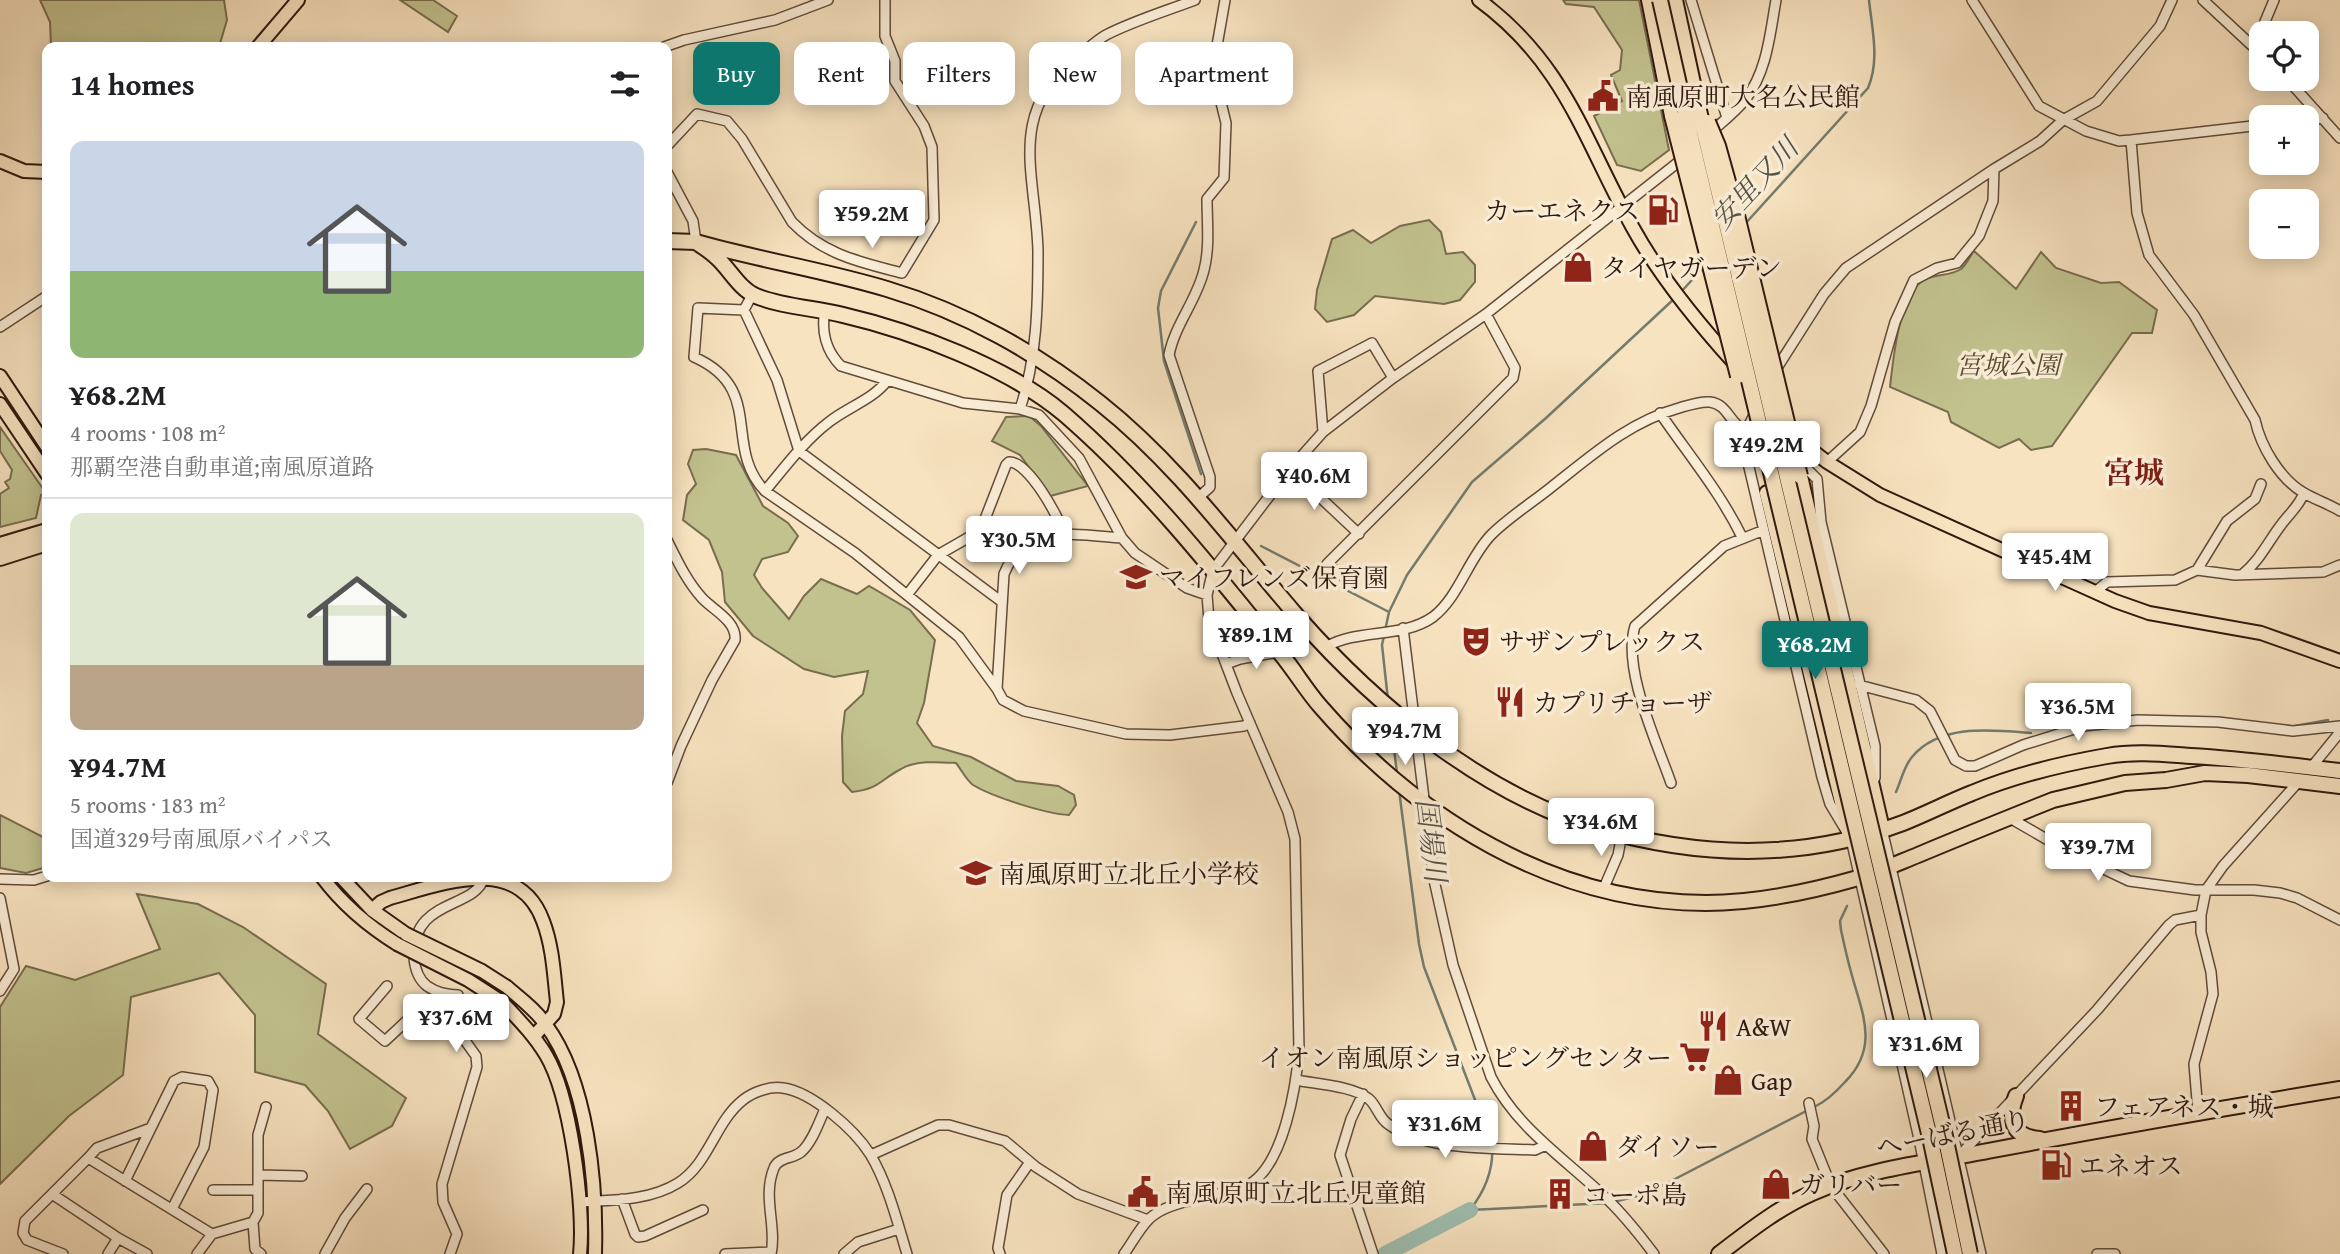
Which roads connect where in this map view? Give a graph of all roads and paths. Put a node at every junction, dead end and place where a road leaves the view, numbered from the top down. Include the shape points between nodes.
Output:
1 (298, 0) edge
2 (828, 0) edge
3 (885, 0) edge
4 (1195, 0) edge
5 (1225, 0) edge
6 (1479, 0) edge
7 (1649, 0) edge
8 (1660, 0) edge
9 (1675, 0) edge
10 (1691, 0) edge
11 (1776, 0) edge
12 (1972, 0) edge
13 (2172, 0) edge
14 (2203, 0) edge
15 (2274, 0) edge
16 (2267, 21) edge
17 (262, 42) edge
18 (2249, 43) edge
19 (672, 44) edge
20 (2298, 91) edge
21 (1697, 102) junction
22 (1727, 118) junction
23 (2319, 118) edge
24 (2323, 118) junction
25 (2063, 120) junction
26 (2249, 126) edge
27 (2340, 138) edge
28 (2131, 140) junction
29 (672, 141) edge
30 (0, 162) edge
31 (1994, 169) junction
32 (42, 172) edge
33 (672, 181) edge
34 (1621, 206) junction
35 (672, 241) edge
36 (696, 242) junction
37 (751, 295) junction
38 (42, 299) edge
39 (744, 310) junction
40 (825, 310) junction
41 (1486, 314) junction
42 (0, 327) edge
43 (1033, 355) junction
44 (0, 376) edge
45 (1392, 378) junction
46 (887, 381) junction
47 (1027, 389) junction
48 (1761, 399) junction
49 (0, 404) edge
50 (1020, 409) junction
51 (1660, 414) junction
52 (1745, 431) junction
53 (1323, 432) junction
54 (42, 439) edge
55 (799, 451) junction
56 (1826, 463) junction
57 (42, 467) edge
58 (1290, 469) junction
59 (2261, 484) dead end
60 (765, 491) junction
61 (2304, 493) junction
62 (1199, 497) junction
63 (2340, 511) edge
64 (1764, 530) junction
65 (42, 532) edge
66 (1064, 534) junction
67 (1359, 534) junction
68 (1742, 537) junction
69 (1122, 538) junction
70 (1234, 541) junction
71 (0, 545) edge
72 (42, 545) edge
73 (672, 550) edge
74 (938, 555) junction
75 (0, 558) edge
76 (2340, 565) edge
77 (1213, 570) junction
78 (2197, 570) junction
79 (2243, 574) junction
80 (1352, 583) dead end
81 (2095, 592) junction
82 (907, 595) junction
83 (1207, 595) junction
84 (1002, 602) junction
85 (1399, 629) junction
86 (1326, 647) junction
87 (1279, 652) junction
88 (2340, 661) edge
89 (1226, 664) junction
90 (1859, 685) junction
91 (998, 689) junction
92 (1250, 723) junction
93 (2340, 726) edge
94 (1415, 727) junction
95 (2340, 732) edge
96 (2312, 767) junction
97 (672, 770) edge
98 (2340, 771) edge
99 (2299, 781) junction
100 (1671, 783) dead end
101 (2340, 786) edge
102 (1424, 804) junction
103 (2010, 818) junction
104 (1880, 823) junction
105 (1622, 834) junction
106 (1851, 839) junction
107 (1891, 866) junction
108 (1860, 877) junction
109 (42, 878) edge
110 (0, 879) edge
111 (326, 882) edge
112 (346, 882) edge
113 (455, 882) edge
114 (483, 882) edge
115 (504, 882) edge
116 (1603, 890) junction
117 (2206, 890) junction
118 (0, 898) edge
119 (372, 910) junction
120 (2201, 915) junction
121 (2339, 918) edge
122 (387, 986) dead end
123 (0, 991) edge
124 (458, 995) dead end
125 (545, 1023) junction
126 (534, 1036) junction
127 (1296, 1080) junction
128 (2340, 1089) edge
129 (1363, 1094) junction
130 (2016, 1096) junction
131 (1810, 1105) dead end
132 (266, 1107) dead end
133 (825, 1109) junction
134 (2198, 1112) junction
135 (151, 1128) junction
136 (2046, 1139) junction
137 (1546, 1145) junction
138 (871, 1156) junction
139 (1959, 1157) junction
140 (88, 1158) junction
141 (1030, 1162) junction
142 (1925, 1163) junction
143 (258, 1175) junction
144 (302, 1176) dead end
145 (125, 1181) junction
146 (1831, 1186) junction
147 (367, 1189) dead end
148 (258, 1190) junction
149 (214, 1191) dead end
150 (52, 1194) junction
151 (622, 1199) junction
152 (594, 1201) junction
153 (579, 1202) junction
154 (172, 1209) junction
155 (703, 1210) dead end
156 (1148, 1220) junction
157 (253, 1222) junction
158 (899, 1229) junction
159 (212, 1234) junction
160 (118, 1238) junction
161 (771, 1253) edge
162 (63, 1254) edge
163 (108, 1254) edge
164 (147, 1254) edge
165 (197, 1254) edge
166 (261, 1254) edge
167 (325, 1254) edge
168 (450, 1254) edge
169 (580, 1254) edge
170 (595, 1254) edge
171 (725, 1254) edge
172 (844, 1254) edge
173 (907, 1254) edge
174 (1000, 1254) edge
175 (1124, 1254) edge
176 (1373, 1254) edge
177 (1654, 1254) edge
178 (1719, 1254) edge
179 (1884, 1254) edge
180 (1942, 1254) edge
181 (1955, 1254) edge
182 (1970, 1254) edge
183 (1981, 1254) edge
184 (2097, 1254) edge
185 (2115, 1254) edge

1 - 17 main road
2 - 19 street via 775,20
3 - 29 street via 885,36 895,61 895,81 924,126 932,148 933,220 902,272 851,260 802,232 727,121 697,114
4 - 43 street via 1104,36 1062,70 1039,100 1029,139 1038,248
5 - 62 street via 1215,57 1226,123 1224,178 1206,199 1204,272 1169,355 1210,477 1210,487
6 - 34 main road via 1510,23 1555,79
7 - 106 highway, bridge via 1672,116
8 - 181 highway, bridge
9 - 21 highway
10 - 22 street
11 - 22 street via 1760,72 1747,97
12 - 25 street via 2039,106
13 - 25 street via 2160,26 2097,101
14 - 18 street
15 - 16 street
20 - 24 street
21 - 104 highway, bridge via 1711,126 1725,168
21 - 182 highway, bridge
22 - 34 street
23 - 24 street
24 - 27 street
25 - 28 street via 2119,141
25 - 31 street via 2040,141
26 - 28 street
28 - 61 street via 2137,213 2149,255 2194,316 2255,419 2274,462 2286,480
30 - 32 main road
31 - 48 street via 1846,268 1824,294
31 - 56 street via 1993,201 1979,236 1957,263 1914,280 1895,322 1860,432
33 - 36 street via 693,221
34 - 41 street
34 - 48 main road via 1674,290
35 - 36 highway
36 - 37 highway via 717,257
36 - 43 highway via 889,289 953,313
37 - 39 street
37 - 40 highway
38 - 42 street
39 - 55 street via 777,380
39 - 60 street via 698,308 694,357 725,377 736,394 749,466
40 - 46 street via 832,357 841,366
40 - 47 highway via 904,333
41 - 45 street
41 - 67 street via 1515,368 1513,377
43 - 47 street
43 - 62 highway via 1118,418
44 - 54 main road
45 - 53 street
45 - 53 street via 1372,343 1318,372
46 - 50 street via 963,403
46 - 55 street via 878,392 831,420
47 - 50 street
47 - 77 highway via 1062,413 1119,466
48 - 52 street
48 - 56 main road via 1782,426
49 - 57 main road
50 - 69 street via 1039,415 1079,458
51 - 52 street via 1710,402 1726,410
51 - 68 street via 1711,483
51 - 85 street via 1613,439 1504,524 1481,548 1441,610 1430,619
52 - 64 street via 1744,446
52 - 90 street via 1804,464 1817,479 1821,522
53 - 58 street
55 - 60 street
55 - 74 street
56 - 81 main road via 1918,514
58 - 67 street
58 - 70 street
59 - 78 street via 2255,499 2227,521
60 - 82 street
61 - 63 street
61 - 79 street via 2258,561
62 - 70 highway
64 - 68 street
64 - 106 street via 1822,777 1830,804
65 - 71 highway
66 - 69 street
66 - 74 street via 1043,493 1019,464 1009,462 985,519 971,536
66 - 84 street via 1045,536 1010,558 1003,574
67 - 80 street via 1327,564
68 - 100 street via 1724,545 1635,626 1631,638 1632,670
69 - 83 street via 1173,579
70 - 77 street
70 - 86 highway
72 - 75 highway
73 - 97 street via 702,598 736,633
74 - 82 street
74 - 84 street
76 - 79 street via 2323,572
77 - 83 street
77 - 87 highway
78 - 79 street
78 - 81 street via 2175,580 2108,582
81 - 88 main road via 2149,613 2262,634
82 - 91 street via 959,637
83 - 89 street via 1209,620
84 - 91 street
85 - 86 street
85 - 94 street
86 - 94 highway
87 - 89 street
87 - 102 highway via 1321,706 1390,777
89 - 92 street
90 - 93 street via 1916,700 1930,711 1955,760 1975,766 2084,726 2138,720 2218,722 2293,731
90 - 104 street via 1877,755
91 - 92 street via 1003,700 1024,711 1126,734 1170,735
92 - 127 street via 1288,812 1297,852
94 - 102 street
94 - 105 highway via 1521,797
95 - 96 street
96 - 98 highway
96 - 99 street
96 - 104 highway via 2148,752 2112,755 2045,768
99 - 101 highway
99 - 103 highway via 2205,773 2125,783 2053,800
99 - 117 street
102 - 116 highway via 1511,856
102 - 137 street via 1443,923 1484,1058 1508,1106
103 - 107 highway
103 - 117 street via 2129,881
104 - 106 highway
104 - 107 street
105 - 106 highway via 1723,852 1792,850
105 - 116 street
106 - 108 street
107 - 108 highway
107 - 139 street
108 - 116 highway via 1766,899 1710,903 1646,899
108 - 142 street
109 - 110 street
111 - 126 main road, bridge via 372,929 502,1002
112 - 119 main road
113 - 119 main road via 390,898
114 - 124 street via 428,917 416,941 416,971 422,982 442,994
115 - 125 main road via 534,904 544,924 557,1002
117 - 120 street
117 - 121 street via 2280,893
118 - 123 street via 15,969
119 - 125 main road, bridge via 507,987
120 - 130 street via 2169,925
120 - 134 street via 2213,994 2194,1064
122 - 168 street via 359,1019 386,1041 416,1012 449,1018 477,1056 442,1184 443,1202 457,1234
125 - 126 main road
125 - 152 main road via 578,1089
126 - 153 main road via 559,1084
127 - 129 street
127 - 156 street via 1278,1143 1262,1174 1242,1188 1173,1206
128 - 134 highway, へーばる通り
129 - 137 street via 1388,1124 1433,1143 1535,1150
129 - 176 street via 1340,1155
130 - 136 highway via 2011,1108 2018,1132
130 - 139 street
131 - 146 street via 1812,1139
132 - 143 street via 258,1135
133 - 138 street
133 - 151 street via 784,1088 756,1093 740,1102 688,1176 660,1191
133 - 161 street via 802,1151 780,1161 773,1170 768,1195 774,1243
134 - 136 highway, へーばる通り
135 - 140 street via 97,1149
135 - 145 street
135 - 154 street via 174,1081 182,1077 208,1081 212,1090 204,1147
136 - 139 highway, へーばる通り
137 - 177 street via 1605,1197
138 - 141 street via 943,1124 1005,1141
138 - 158 street
139 - 142 highway, へーばる通り
139 - 183 street
140 - 145 street
140 - 150 street
141 - 156 street via 1078,1194
141 - 174 street via 1007,1195
142 - 146 highway, へーばる通り
142 - 180 street
143 - 144 street
143 - 148 street
145 - 154 street
146 - 178 highway, へーばる通り via 1778,1211
146 - 179 street
147 - 167 street
148 - 149 street
148 - 157 street via 258,1213
150 - 160 street
150 - 162 street via 25,1221 23,1233 27,1240
151 - 152 street
151 - 155 street via 638,1237
152 - 153 street
152 - 170 main road
153 - 169 main road
154 - 159 street
156 - 175 street
157 - 159 street
157 - 166 street via 255,1249
158 - 172 street via 858,1242
158 - 173 street
159 - 165 street
160 - 163 street
160 - 164 street
161 - 171 street
184 - 185 street

